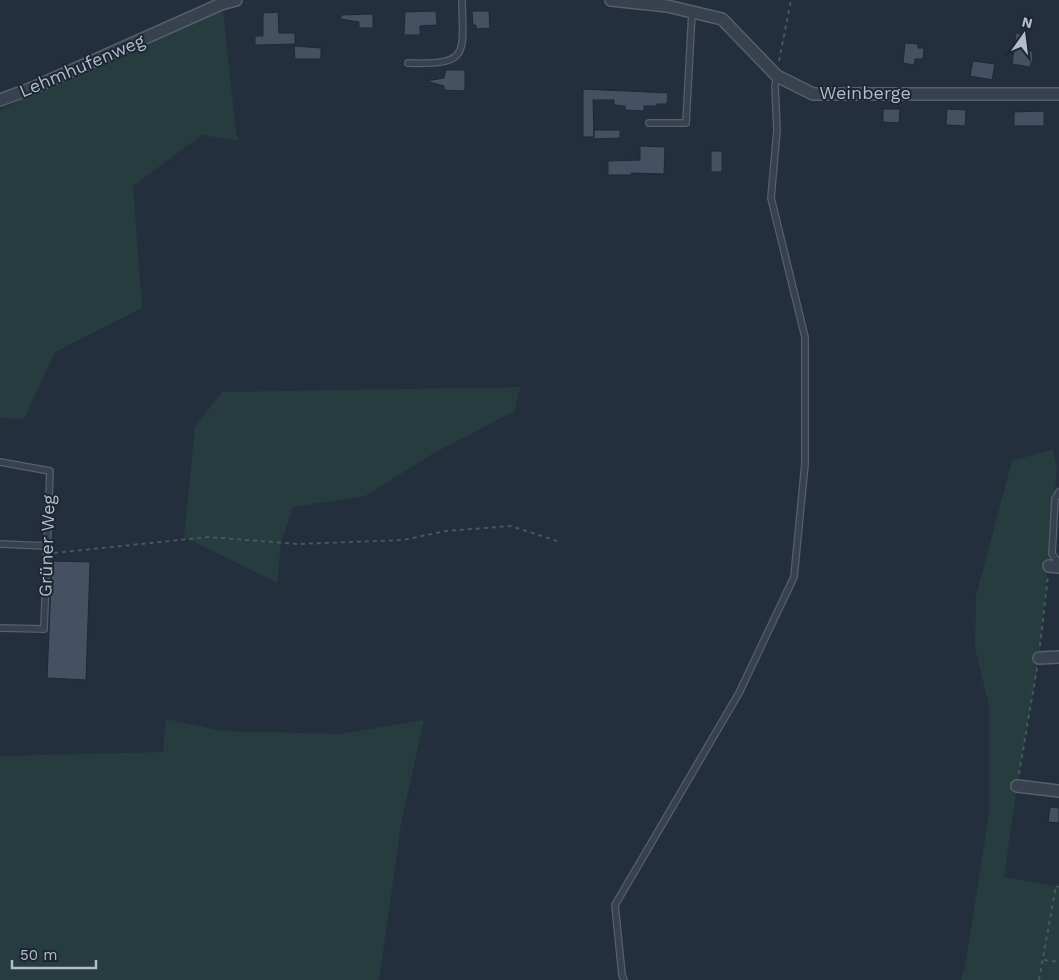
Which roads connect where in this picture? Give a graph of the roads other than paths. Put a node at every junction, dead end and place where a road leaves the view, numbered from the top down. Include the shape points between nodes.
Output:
1 (236, 0) edge
2 (462, 0) edge
3 (611, 0) edge
4 (692, 12) junction
5 (408, 63) dead end
6 (777, 76) junction
7 (1059, 94) edge
8 (0, 100) edge
9 (649, 123) dead end
10 (0, 462) edge
11 (1059, 492) edge
12 (0, 544) edge
13 (47, 546) junction
14 (1056, 565) edge
15 (0, 628) edge
16 (1059, 656) edge
17 (1039, 658) road end
18 (1017, 786) road end
19 (1059, 791) edge
20 (624, 980) edge

1 - 8 street, Lehmhufenweg via 35,88
2 - 5 lane via 463,44 457,56 439,64
3 - 4 street, Weinberge
4 - 6 street, Weinberge via 722,19
4 - 9 lane via 686,123
6 - 7 street, Weinberge via 813,94
6 - 20 lane via 777,130 771,198 805,337 805,464 794,578 739,693 615,905
10 - 13 lane, Grüner Weg via 50,470
11 - 14 lane via 1055,499 1052,554
12 - 13 lane
13 - 15 lane, Grüner Weg via 44,629
16 - 17 street
18 - 19 street

